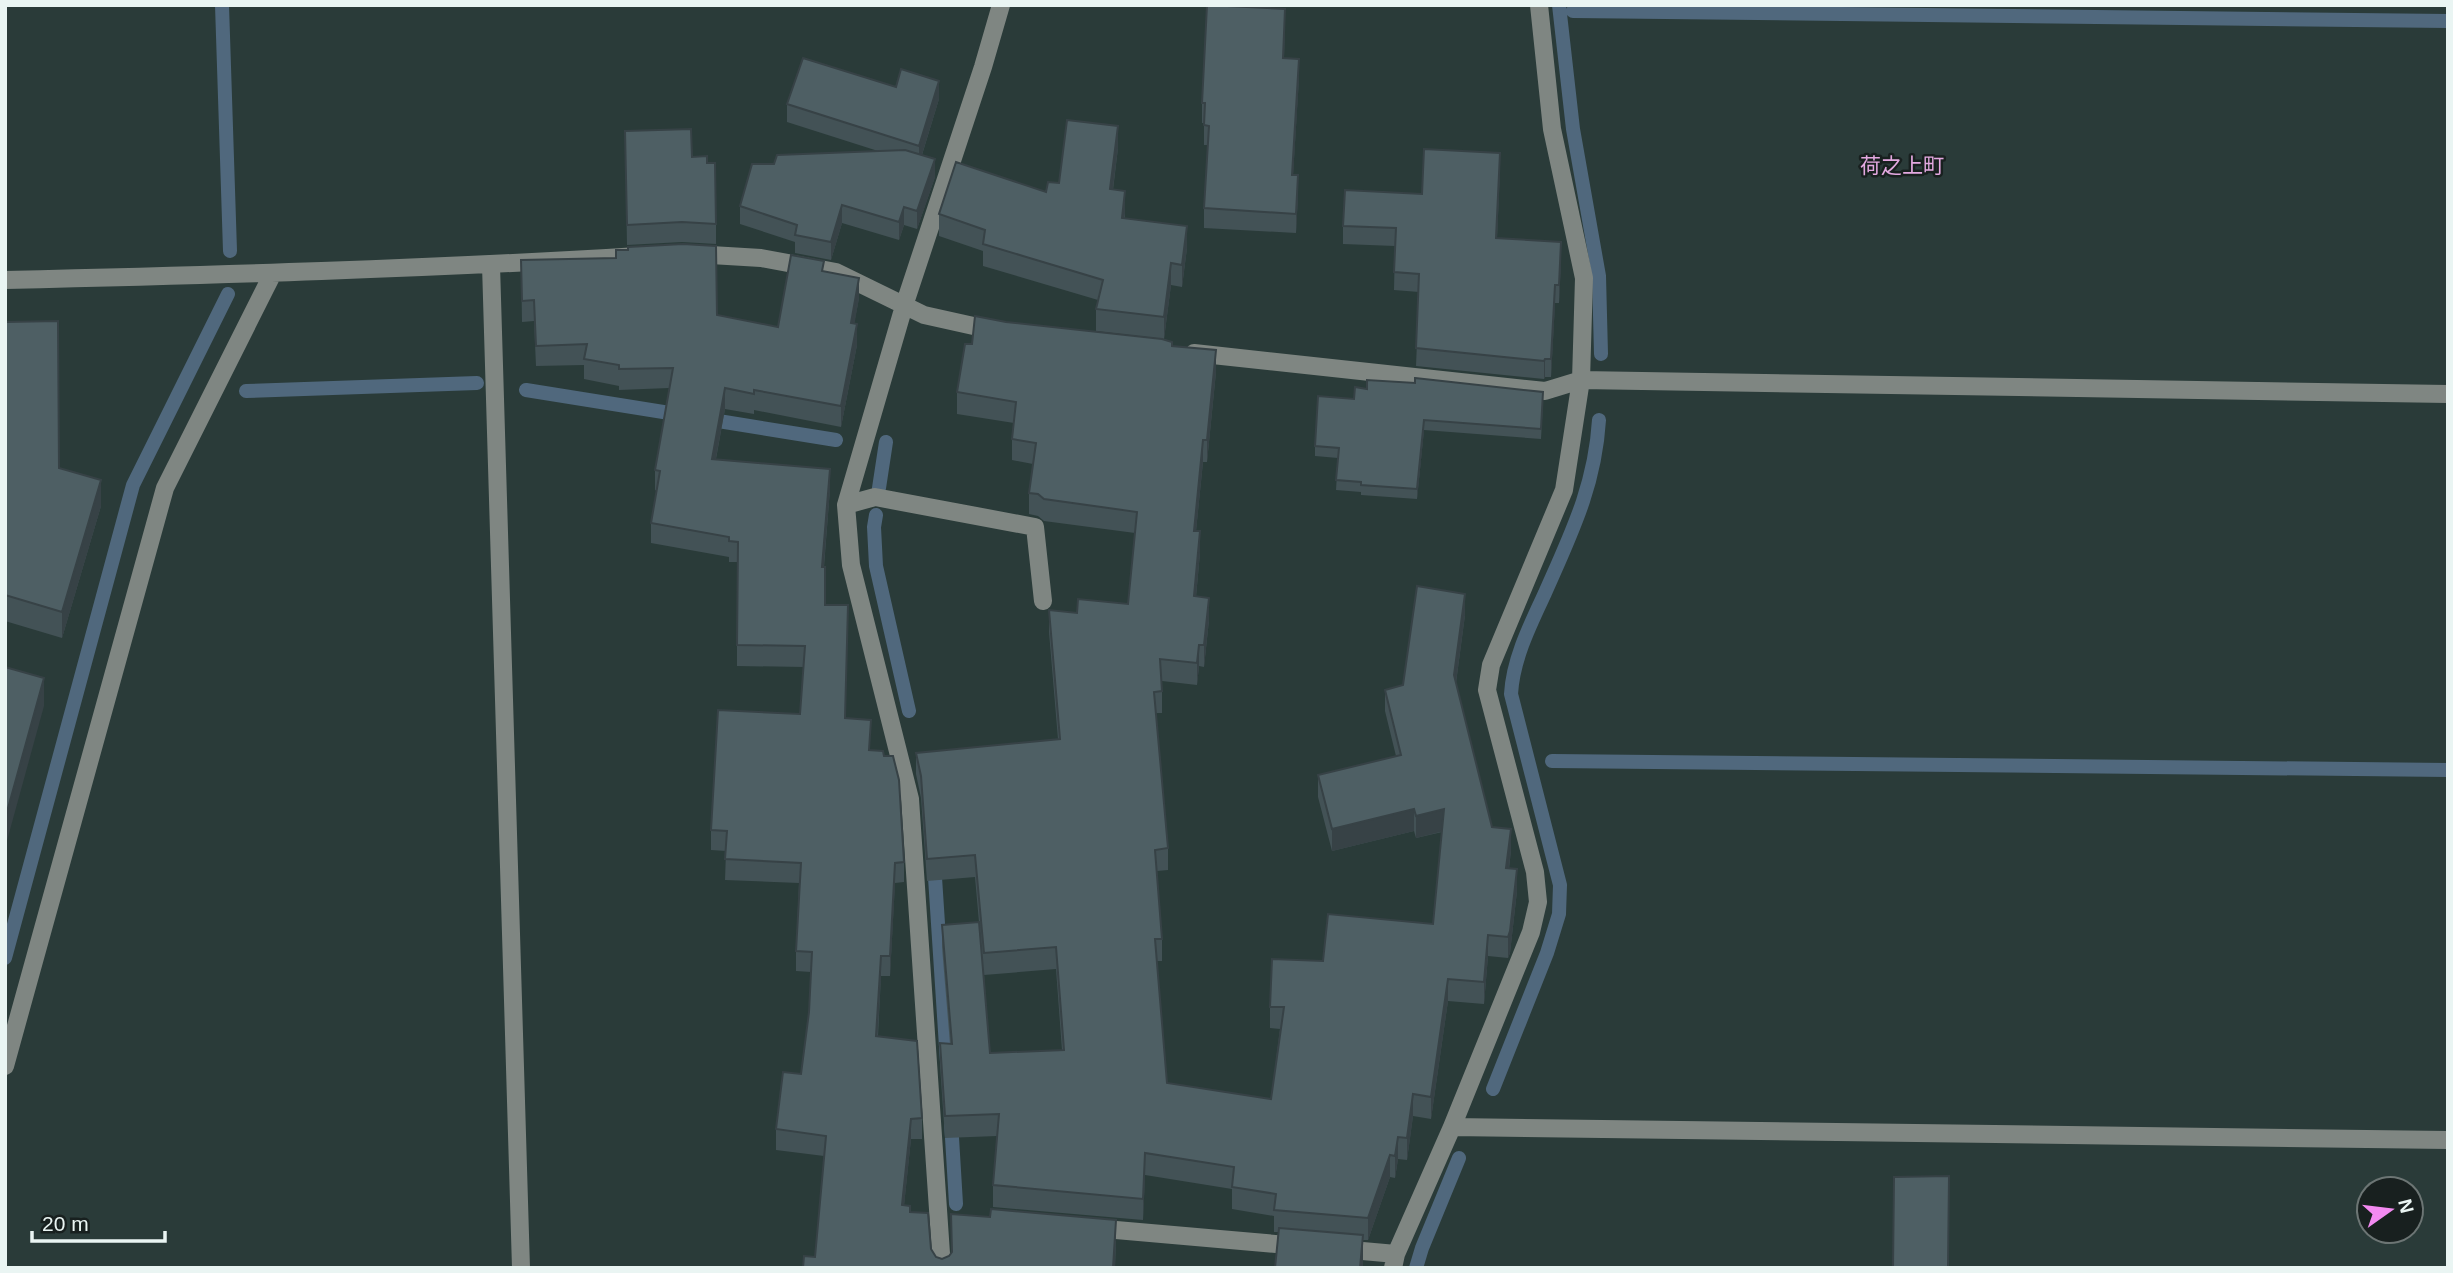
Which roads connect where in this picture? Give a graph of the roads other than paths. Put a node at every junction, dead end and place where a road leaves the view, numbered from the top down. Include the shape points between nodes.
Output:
1 (1001, 5) edge
2 (1539, 5) edge
3 (683, 253) edge
4 (656, 255) edge
5 (491, 265) junction
6 (273, 273) junction
7 (5, 280) edge
8 (904, 306) junction
9 (1007, 333) edge
10 (1172, 351) edge
11 (1581, 380) junction
12 (2448, 394) edge
13 (846, 505) junction
14 (1043, 601) dead end
15 (5, 1066) edge
16 (1452, 1127) junction
17 (2448, 1140) edge
18 (1078, 1226) edge
19 (1394, 1261) edge
20 (521, 1268) edge
21 (942, 1268) edge

1 - 8 street
2 - 11 street via 1552,129 1584,278
3 - 8 street via 761,258 836,272
4 - 5 street
5 - 6 street
5 - 20 street
6 - 7 street
6 - 15 street via 165,488
8 - 9 street via 924,315
8 - 13 street
10 - 11 street via 1545,391
11 - 12 street
11 - 16 street via 1564,490 1491,665 1487,690 1535,872 1538,902 1531,932
13 - 14 street via 875,498 1035,527
13 - 21 street via 852,565 910,799 923,1009 946,1215
16 - 17 street
16 - 19 street
18 - 19 street via 1320,1247

